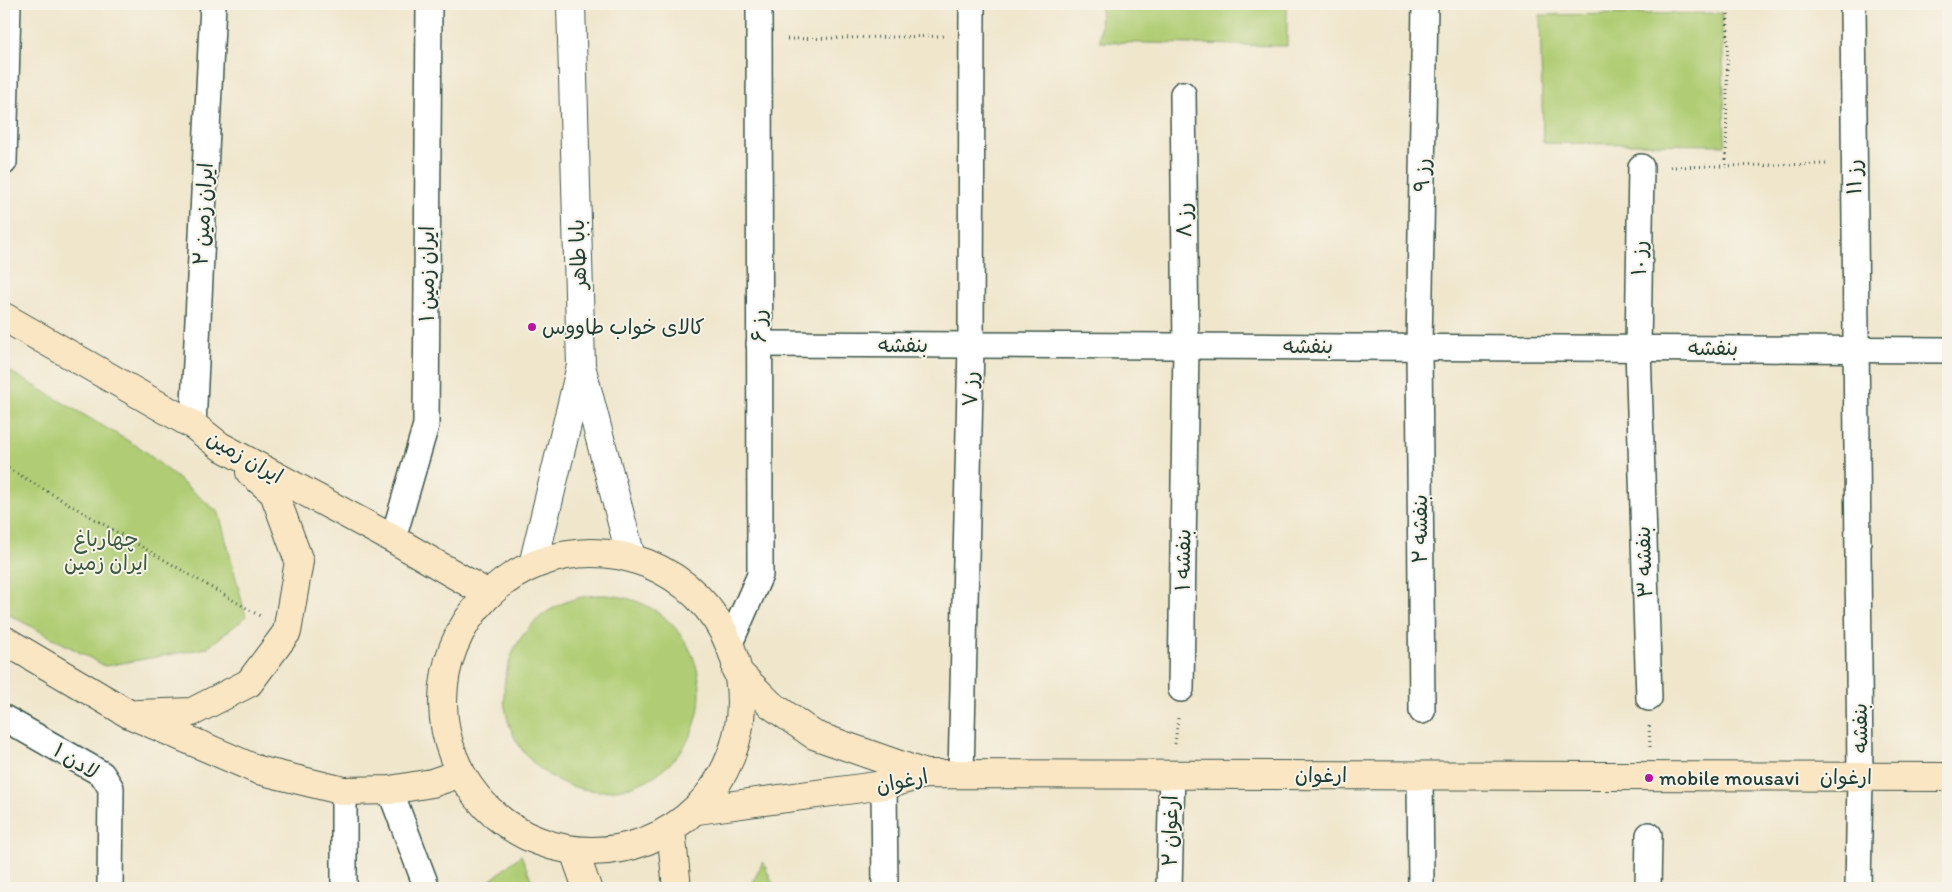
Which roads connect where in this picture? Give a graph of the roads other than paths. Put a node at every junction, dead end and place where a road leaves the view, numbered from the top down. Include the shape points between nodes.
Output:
1 (8, 4) edge
2 (213, 4) edge
3 (429, 4) edge
4 (571, 4) edge
5 (759, 4) edge
6 (972, 4) edge
7 (1853, 4) edge
8 (1424, 5) edge
9 (1183, 94) dead end
10 (4, 162) edge
11 (1641, 168) road end
12 (4, 317) edge
13 (759, 344) junction
14 (971, 345) junction
15 (1186, 346) junction
16 (1419, 347) junction
17 (1638, 348) junction
18 (1856, 349) junction
19 (1948, 350) edge
20 (581, 366) junction
21 (192, 425) junction
22 (220, 446) junction
23 (392, 539) junction
24 (631, 558) junction
25 (533, 565) junction
26 (488, 594) junction
27 (4, 640) edge
28 (730, 643) junction
29 (736, 670) junction
30 (1182, 689) road end
31 (1648, 698) road end
32 (1422, 711) dead end
33 (129, 714) junction
34 (4, 718) edge
35 (461, 773) junction
36 (925, 774) junction
37 (961, 774) junction
38 (1172, 774) junction
39 (1420, 775) junction
40 (1860, 777) junction
41 (1948, 777) edge
42 (884, 785) junction
43 (390, 790) junction
44 (344, 791) junction
45 (697, 810) junction
46 (671, 830) junction
47 (1649, 835) dead end
48 (574, 851) junction
49 (110, 888) edge
50 (344, 888) edge
51 (427, 888) edge
52 (587, 888) edge
53 (677, 888) edge
54 (885, 888) edge
55 (1169, 888) edge
56 (1421, 888) edge
57 (1648, 888) edge
58 (1858, 888) edge

1 - 10 street
2 - 21 street, ایران زمین ۲
3 - 23 street, ایران زمین ۱ via 426,424
4 - 20 street, بابا طاهر
5 - 13 street, رز ۶
6 - 14 street, رز ۷
7 - 18 street, رز ۱۱
8 - 16 street, رز ۹
9 - 15 street, رز ۸
11 - 17 street, رز ۱۰
12 - 21 main road, ایران زمین
13 - 14 street, بنفشه
13 - 28 street, رز ۶ via 760,575
14 - 15 street, بنفشه
14 - 37 street, رز ۷
15 - 16 street, بنفشه
15 - 30 street, بنفشه ۱
16 - 17 street, بنفشه
16 - 32 street, بنفشه ۲
17 - 18 street, بنفشه
17 - 31 street, بنفشه ۳
18 - 19 street, بنفشه
18 - 40 street, بنفشه
20 - 24 street, بابا طاهر
20 - 25 street
21 - 22 main road, ایران زمین
22 - 23 main road, ایران زمین
22 - 33 main road via 274,493 296,552 299,561 287,632 249,683 192,712
23 - 26 main road, ایران زمین
24 - 25 main road via 564,554
24 - 28 main road via 680,581 709,608
25 - 26 main road via 523,568
26 - 35 main road via 464,624 448,660 442,698 447,737
27 - 33 main road
28 - 29 main road
29 - 36 main road via 770,704 814,734
29 - 45 main road via 741,691 738,740 718,784
33 - 44 main road via 258,770
34 - 49 street, لادن ۱ via 102,774 111,788
35 - 43 main road via 432,784
35 - 48 main road via 481,802 508,826 539,842
36 - 37 main road, ارغوان
36 - 42 main road, ارغوان
37 - 38 main road, ارغوان
38 - 39 main road, ارغوان
38 - 55 street, ارغوان ۲
39 - 40 main road, ارغوان
39 - 56 street
40 - 41 main road, ارغوان
40 - 58 street, بنفشه
42 - 45 main road, ارغوان
42 - 54 street
43 - 44 main road
43 - 51 street
44 - 50 street
45 - 46 main road
46 - 48 main road via 624,849
46 - 53 main road
47 - 57 street
48 - 52 main road

